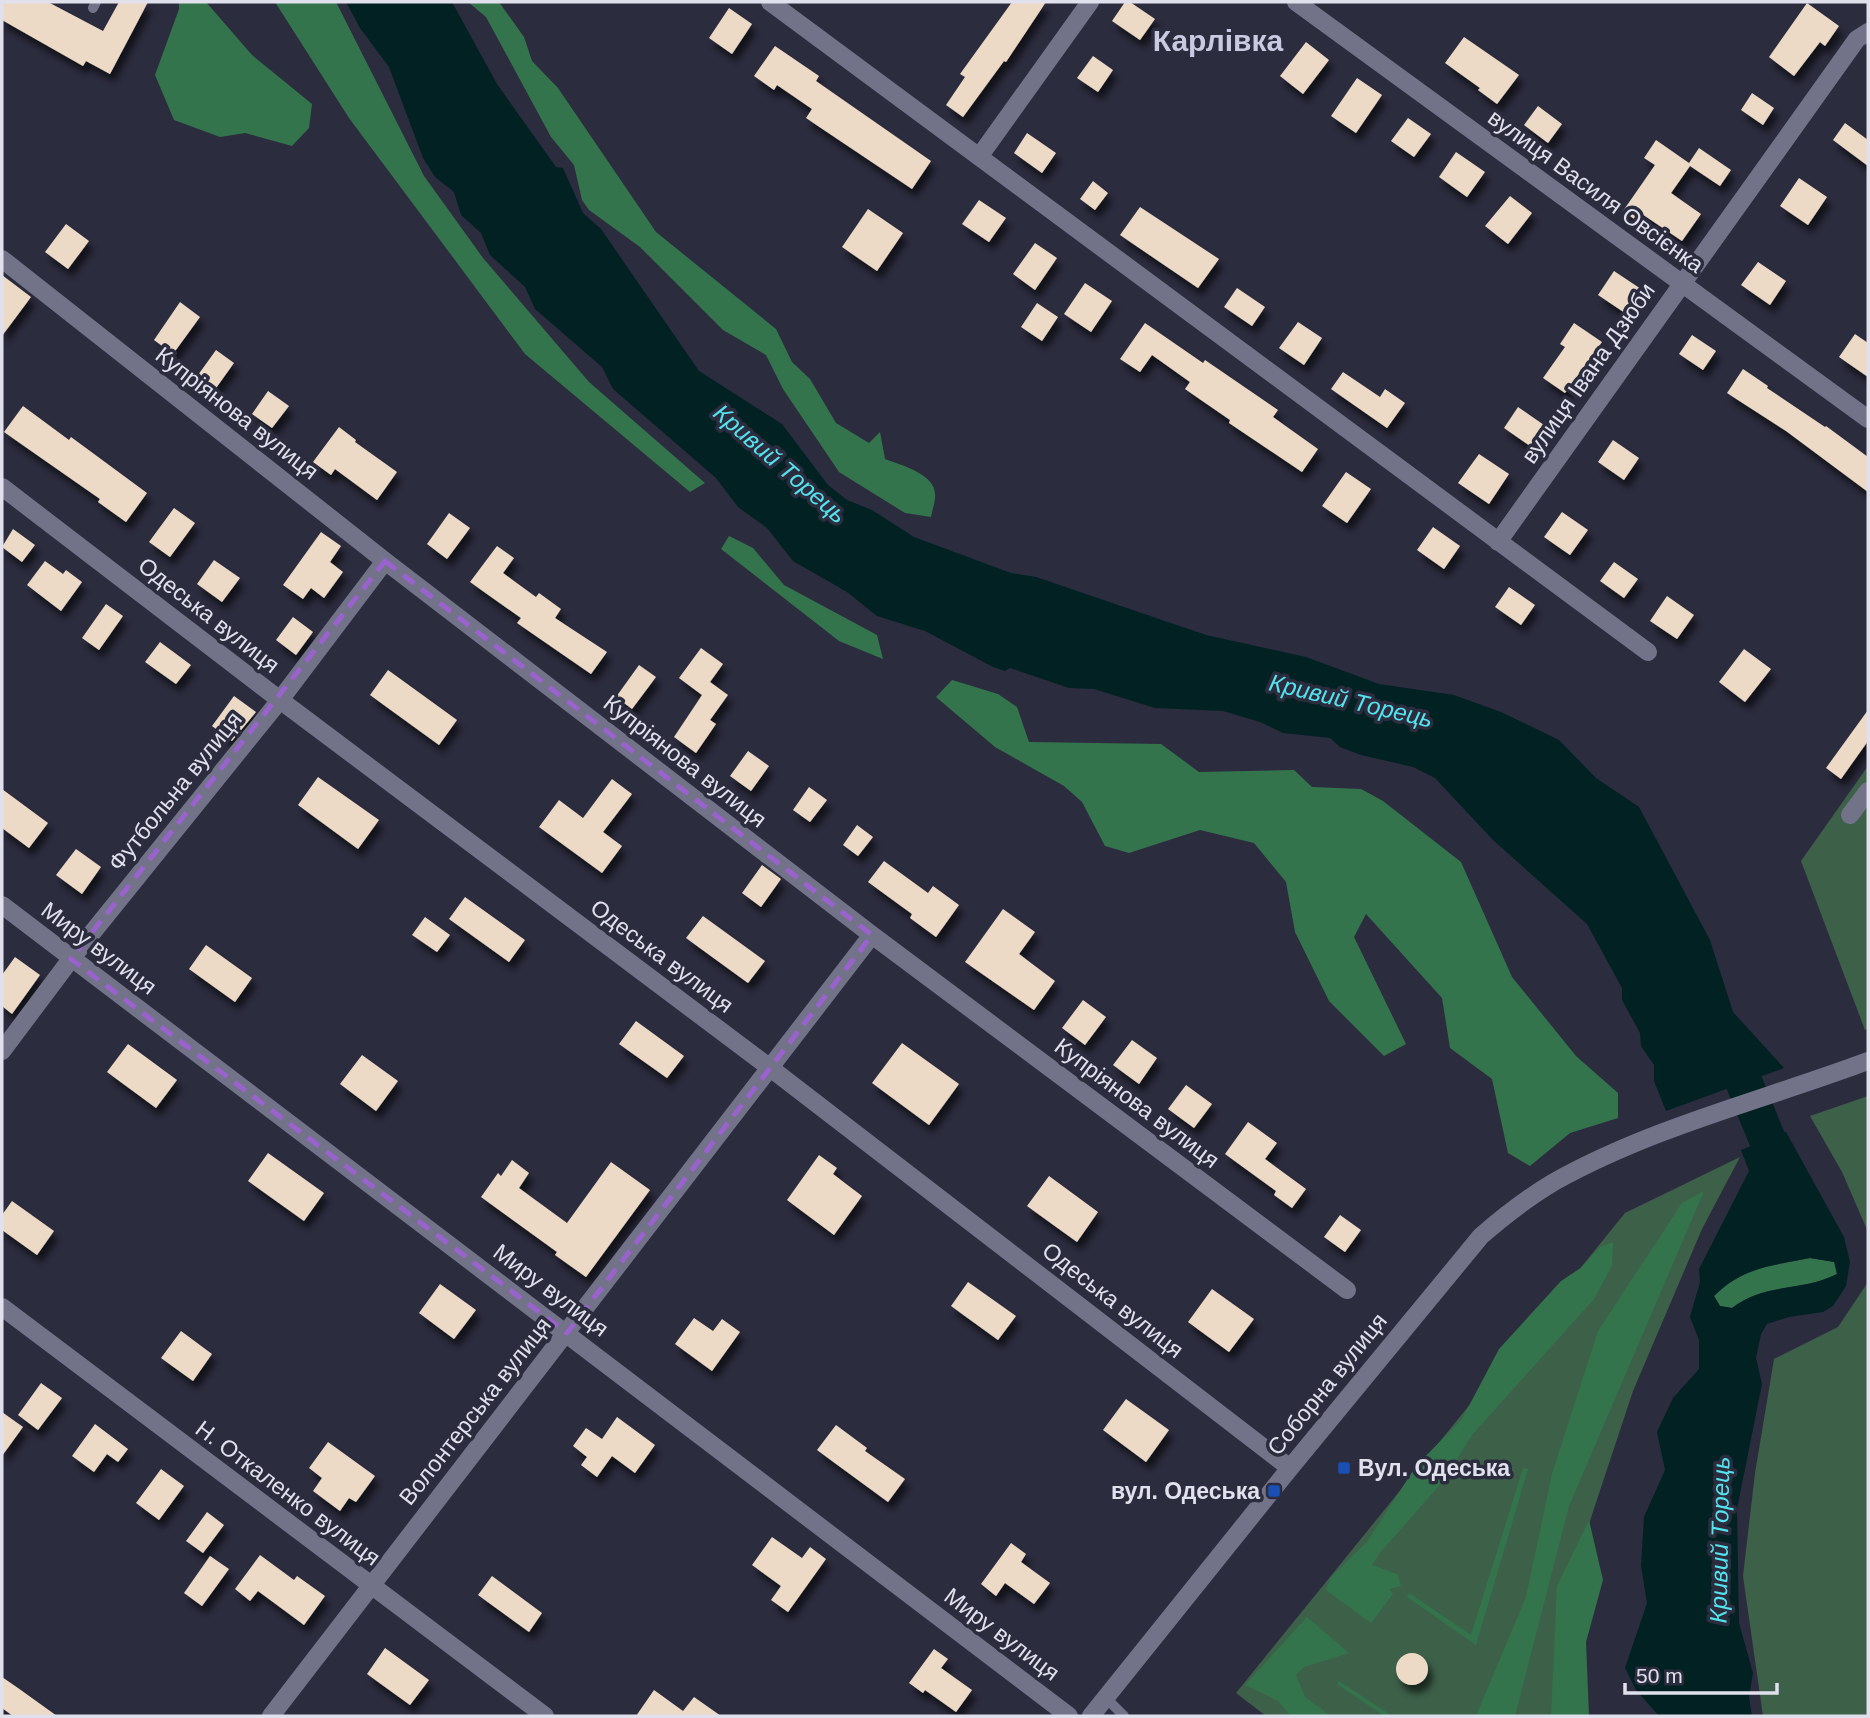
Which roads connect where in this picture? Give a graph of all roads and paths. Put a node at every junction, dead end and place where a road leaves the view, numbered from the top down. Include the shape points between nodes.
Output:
1 (770, 2) edge
2 (1090, 2) edge
3 (1296, 2) edge
4 (1868, 32) edge
5 (979, 157) junction
6 (2, 259) edge
7 (1682, 284) junction
8 (1868, 419) edge
9 (2, 487) edge
10 (1498, 542) junction
11 (385, 561) junction
12 (1648, 652) dead end
13 (280, 700) junction
14 (1868, 791) edge
15 (1850, 815) dead end
16 (2, 905) edge
17 (872, 935) junction
18 (71, 959) junction
19 (2, 1051) edge
20 (1868, 1061) edge
21 (769, 1067) junction
22 (1347, 1290) dead end
23 (2, 1307) edge
24 (567, 1333) junction
25 (1290, 1468) junction
26 (371, 1586) junction
27 (1106, 1698) junction
28 (271, 1716) edge
29 (544, 1716) edge
30 (1069, 1716) edge
31 (1091, 1716) edge
32 (1124, 1716) edge

1 - 5 street
2 - 5 street
3 - 7 street, вулиця Василя Овсієнка
4 - 7 street, вулиця Івана Дзюби via 1857,39
5 - 10 street
6 - 11 street, Купріянова вулиця
7 - 8 street, вулиця Василя Овсієнка
7 - 10 street, вулиця Івана Дзюби
9 - 13 street, Одеська вулиця
10 - 12 street
11 - 13 street, Футбольна вулиця
11 - 17 street, Купріянова вулиця
13 - 18 street, Футбольна вулиця
13 - 21 street, Одеська вулиця
14 - 15 street
16 - 18 street, Миру вулиця
17 - 21 street, Волонтерська вулиця
17 - 22 street, Купріянова вулиця
18 - 19 street, Футбольна вулиця
18 - 24 street, Миру вулиця
20 - 25 street, Соборна вулиця via 1648,1139 1555,1182 1519,1205 1480,1236
21 - 24 street, Волонтерська вулиця
21 - 25 street, Одеська вулиця
23 - 26 street, Н. Откаленко вулиця
24 - 26 street, Волонтерська вулиця
24 - 30 street, Миру вулиця
25 - 27 street, Соборна вулиця
26 - 28 street, Волонтерська вулиця
26 - 29 street, Н. Откаленко вулиця
27 - 31 street, Соборна вулиця
27 - 32 lane

